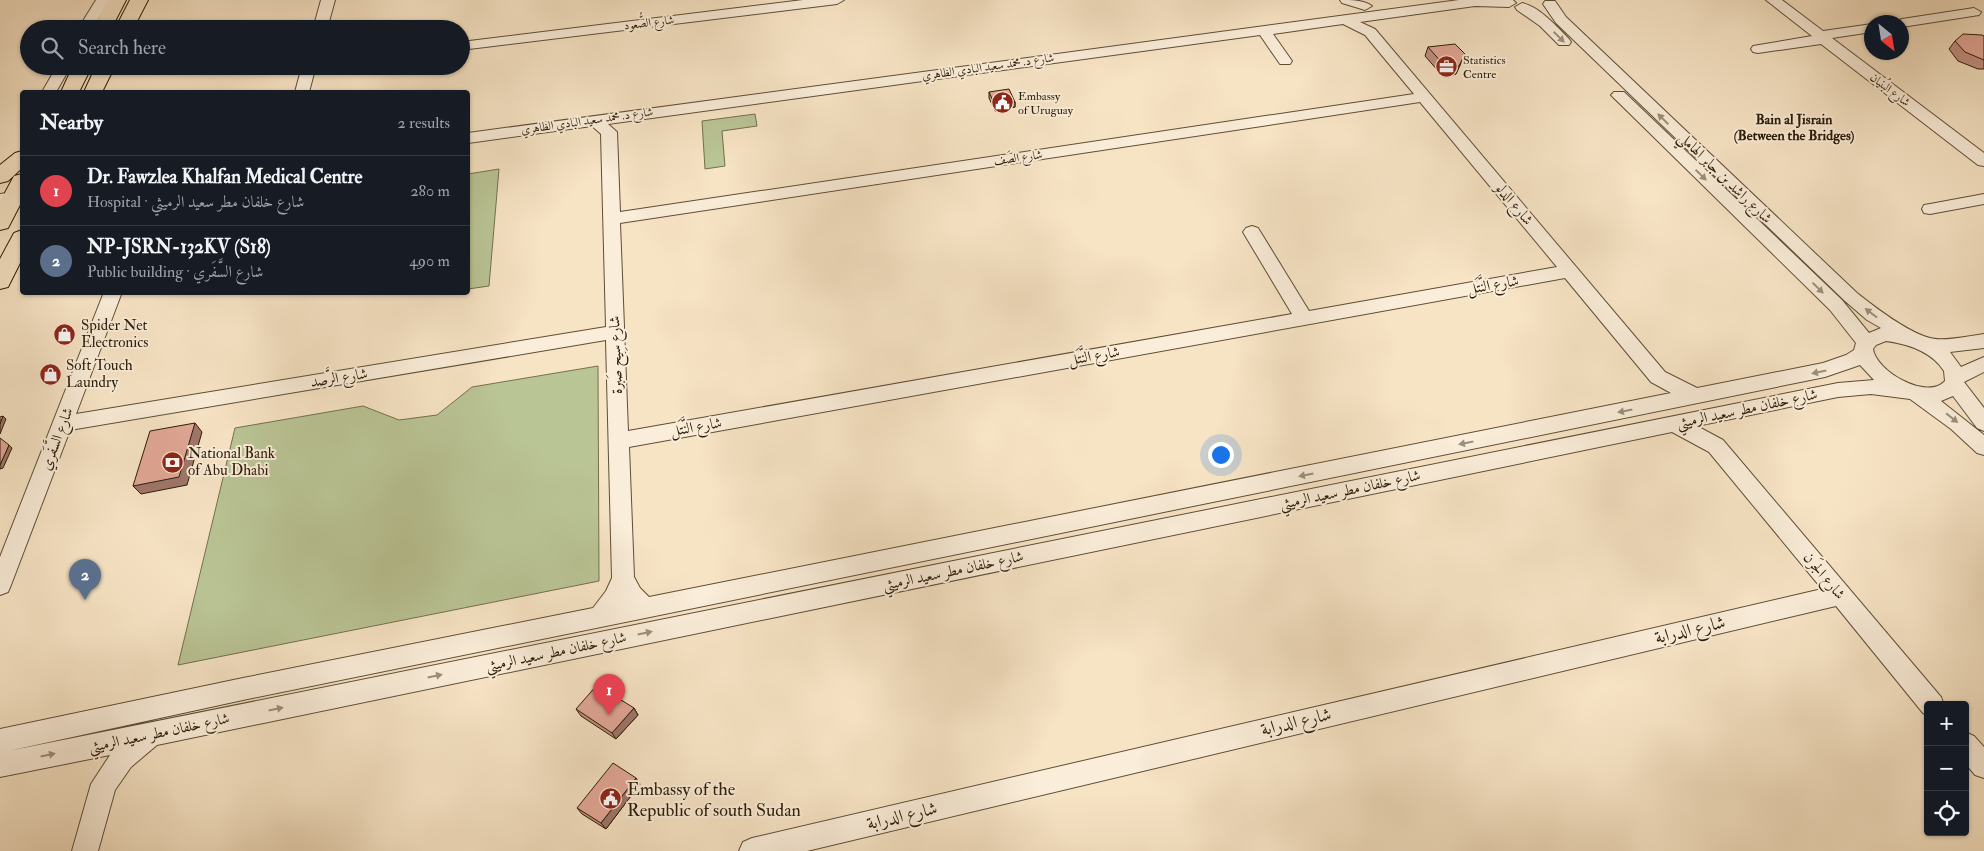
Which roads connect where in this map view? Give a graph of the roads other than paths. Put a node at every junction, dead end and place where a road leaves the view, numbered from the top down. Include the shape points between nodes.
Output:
1 (103, 0) edge
2 (117, 0) edge
3 (139, 0) edge
4 (328, 0) edge
5 (837, 0) edge
6 (1347, 0) edge
7 (1412, 0) edge
8 (1773, 0) edge
9 (1956, 0) edge
10 (1552, 2) edge
11 (1512, 3) edge
12 (1340, 10) edge
13 (1979, 15) edge
14 (1369, 18) junction
15 (91, 20) edge
16 (107, 20) edge
17 (129, 20) edge
18 (322, 20) edge
19 (1909, 22) edge
20 (1233, 29) junction
21 (1864, 29) edge
22 (1263, 30) junction
23 (1821, 37) junction
24 (470, 45) edge
25 (1758, 48) dead end
26 (1285, 61) dead end
27 (59, 75) edge
28 (78, 75) edge
29 (102, 75) edge
30 (307, 75) edge
31 (50, 90) edge
32 (71, 90) edge
33 (94, 90) edge
34 (303, 90) edge
35 (1424, 97) junction
36 (628, 116) junction
37 (594, 120) junction
38 (470, 127) edge
39 (609, 132) junction
40 (470, 138) edge
41 (20, 160) edge
42 (1984, 161) edge
43 (0, 176) edge
44 (14, 191) edge
45 (1984, 199) edge
46 (1930, 209) dead end
47 (612, 219) junction
48 (0, 223) edge
49 (1252, 232) dead end
50 (20, 242) edge
51 (1570, 271) junction
52 (0, 281) edge
53 (112, 295) edge
54 (1304, 318) junction
55 (615, 332) junction
56 (1984, 341) edge
57 (1920, 342) junction
58 (1865, 348) junction
59 (1984, 364) edge
60 (1658, 377) junction
61 (1956, 381) junction
62 (1912, 392) junction
63 (1697, 396) junction
64 (1658, 404) junction
65 (1711, 416) junction
66 (1984, 423) edge
67 (62, 424) junction
68 (1675, 424) junction
69 (1546, 427) junction
70 (619, 441) junction
71 (1716, 446) junction
72 (1561, 447) junction
73 (1984, 447) edge
74 (623, 578) junction
75 (0, 586) edge
76 (1840, 594) junction
77 (646, 609) junction
78 (599, 618) junction
79 (243, 689) junction
80 (1929, 701) edge
81 (237, 717) junction
82 (151, 734) junction
83 (0, 740) edge
84 (1967, 746) edge
85 (82, 748) junction
86 (0, 765) edge
87 (1984, 766) edge
88 (104, 784) junction
89 (85, 851) edge
90 (752, 851) edge

1 - 15 street
2 - 16 main road
3 - 17 main road
4 - 18 street
5 - 24 street, شارع الصُّعود
6 - 14 street
7 - 14 street, شارع د. محمد سعيد البادي الظاهري
8 - 23 street, شارع البُنيان
9 - 13 street
10 - 11 street, شارع د. محمد سعيد البادي الظاهري via 1538,7
57 -> 10 street, شارع راشد بن جابر الهاملي via 1872,315 1851,297 1561,20
11 - 14 street, شارع د. محمد سعيد البادي الظاهري via 1474,2
11 -> 58 street, شارع راشد بن جابر الهاملي via 1545,23 1651,135 1840,309
12 - 14 street, شارع د. محمد سعيد البادي الظاهري
12 - 20 street, شارع د. محمد سعيد البادي الظاهري
12 - 22 street, شارع د. محمد سعيد البادي الظاهري
13 - 19 street
14 - 35 street, شارع الدلو
20 - 22 street, شارع د. محمد سعيد البادي الظاهري
20 - 36 street, شارع د. محمد سعيد البادي الظاهري
20 - 38 street, شارع د. محمد سعيد البادي الظاهري
21 - 23 street
22 - 26 street
23 - 25 street
23 - 42 street, شارع البُنيان
27 - 31 street
28 - 32 main road
29 - 33 main road
30 - 34 street
35 - 47 street, شارع الصَف
35 - 51 street, شارع الدلو
36 - 37 street, شارع د. محمد سعيد البادي الظاهري
36 - 39 street
37 - 39 street
37 - 40 street, شارع د. محمد سعيد البادي الظاهري
39 - 47 street, شارع سِيح صَبرة
41 - 43 main road
44 - 48 main road
45 - 46 street
47 - 55 street, شارع سِيح صَبرة
49 - 54 street
50 - 52 main road
51 - 54 street, شارع النَّتَل
51 - 60 street, شارع الدلو
53 - 67 street, شارع السَّفَري
54 - 70 street, شارع النَّتَل
55 - 67 street, شارع الرَّصد
55 - 70 street, شارع سِيح صَبرة
56 - 57 street via 1959,345
57 - 58 street, شارع خلفان مطر سعيد الرميثي via 1885,334 1874,337
57 - 61 street, شارع راشد بن جابر الهاملي via 1948,361
58 - 62 street, شارع راشد بن جابر الهاملي via 1873,370 1894,385
58 -> 63 street, شارع خلفان مطر سعيد الرميثي via 1853,360 1825,370
59 - 61 street
60 - 63 street, شارع الدلو
60 - 64 street via 1662,397
61 - 62 street, شارع خلفان مطر سعيد الرميثي via 1950,390 1942,394
61 - 66 street
62 - 65 street, شارع خلفان مطر سعيد الرميثي via 1854,388
62 -> 73 street
63 - 64 street, شارع خلفان مطر سعيد الرميثي
64 -> 69 street, شارع خلفان مطر سعيد الرميثي
65 - 68 street, شارع خلفان مطر سعيد الرميثي
65 - 71 street
67 - 75 street, شارع السَّفَري
68 - 71 street, شارع الجَرن
68 - 72 street, شارع خلفان مطر سعيد الرميثي
69 - 72 street
69 -> 77 street, شارع خلفان مطر سعيد الرميثي
70 - 74 street, شارع سِيح صَبرة
71 - 76 street, شارع الجَرن
81 -> 72 street, شارع خلفان مطر سعيد الرميثي
74 - 77 street via 632,595
74 - 78 street, شارع سِيح صَبرة via 614,598
76 - 80 street, شارع الجَرن
76 - 90 street, شارع الدرابة
77 - 78 street, شارع خلفان مطر سعيد الرميثي
78 - 79 street, شارع خلفان مطر سعيد الرميثي
79 - 81 street via 248,703
79 - 83 street, شارع خلفان مطر سعيد الرميثي
81 - 82 street, شارع خلفان مطر سعيد الرميثي
82 - 85 street, شارع خلفان مطر سعيد الرميثي
82 - 88 street via 122,758
84 - 87 street
86 -> 85 street, شارع خلفان مطر سعيد الرميثي
85 - 88 street via 98,763
88 - 89 street

